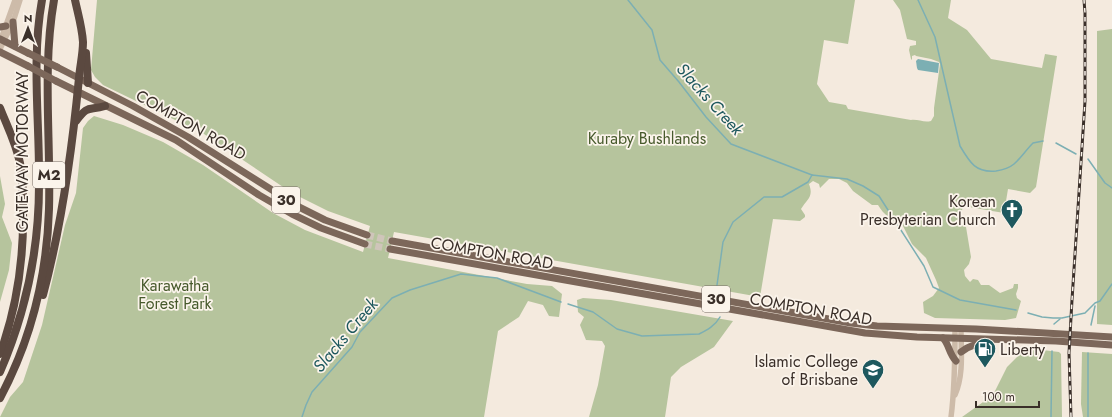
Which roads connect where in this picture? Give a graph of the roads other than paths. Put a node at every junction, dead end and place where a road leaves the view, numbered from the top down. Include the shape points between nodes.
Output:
1 (15, 0) edge
2 (20, 0) edge
3 (42, 0) edge
4 (54, 0) edge
5 (75, 0) edge
6 (13, 22) junction
7 (3, 27) edge
8 (1, 40) edge
9 (15, 46) junction
10 (82, 48) junction
11 (0, 51) edge
12 (79, 78) junction
13 (88, 83) junction
14 (78, 92) junction
15 (106, 106) junction
16 (0, 108) edge
17 (75, 122) junction
18 (367, 235) tunnel mouth
19 (392, 241) tunnel mouth
20 (365, 244) tunnel mouth
21 (390, 249) tunnel mouth
22 (958, 328) junction
23 (1112, 337) edge
24 (943, 338) junction
25 (958, 338) junction
26 (987, 339) junction
27 (1112, 345) edge
28 (23, 347) junction
29 (961, 352) junction
30 (0, 354) edge
31 (956, 360) junction
32 (0, 372) edge
33 (954, 397) junction
34 (0, 398) edge
35 (951, 417) edge

1 - 7 street
2 - 6 street
3 - 32 highway, GATEWAY MOTORWAY / M2 via 37,56 37,236 23,310
4 - 28 highway, GATEWAY MOTORWAY / M2 via 49,55 48,236 41,282
5 - 10 highway via 81,26
6 - 8 street
6 - 9 main road
7 - 8 street
8 - 9 main road, COMPTON ROAD / 30
8 - 11 street
9 - 12 main road, COMPTON ROAD / 30, bridge
10 - 12 highway
10 - 13 highway via 86,53
11 - 14 main road, COMPTON ROAD / 30, bridge
12 - 13 main road, COMPTON ROAD / 30
12 - 14 highway
13 - 18 main road, COMPTON ROAD / 30 via 201,144 298,207
14 - 15 main road, COMPTON ROAD / 30
14 - 17 highway
15 - 17 highway via 86,110
15 - 20 main road, COMPTON ROAD / 30 via 184,144 292,214
16 - 30 highway via 13,137 21,172 23,238 13,311
17 - 28 highway via 63,204 50,267 33,328 28,342
19 - 22 main road, COMPTON ROAD / 30 via 851,323
21 - 24 main road, COMPTON ROAD / 30 via 860,333
22 - 23 main road, COMPTON ROAD / 30
22 - 25 street
24 - 25 main road, COMPTON ROAD / 30
24 - 31 main road via 951,356
25 - 26 main road, COMPTON ROAD / 30
25 - 29 street
25 - 31 street
26 - 27 main road, COMPTON ROAD / 30
26 - 29 main road
28 - 34 highway, GATEWAY MOTORWAY / M2
29 - 33 street via 959,386
31 - 33 street
33 - 35 street

